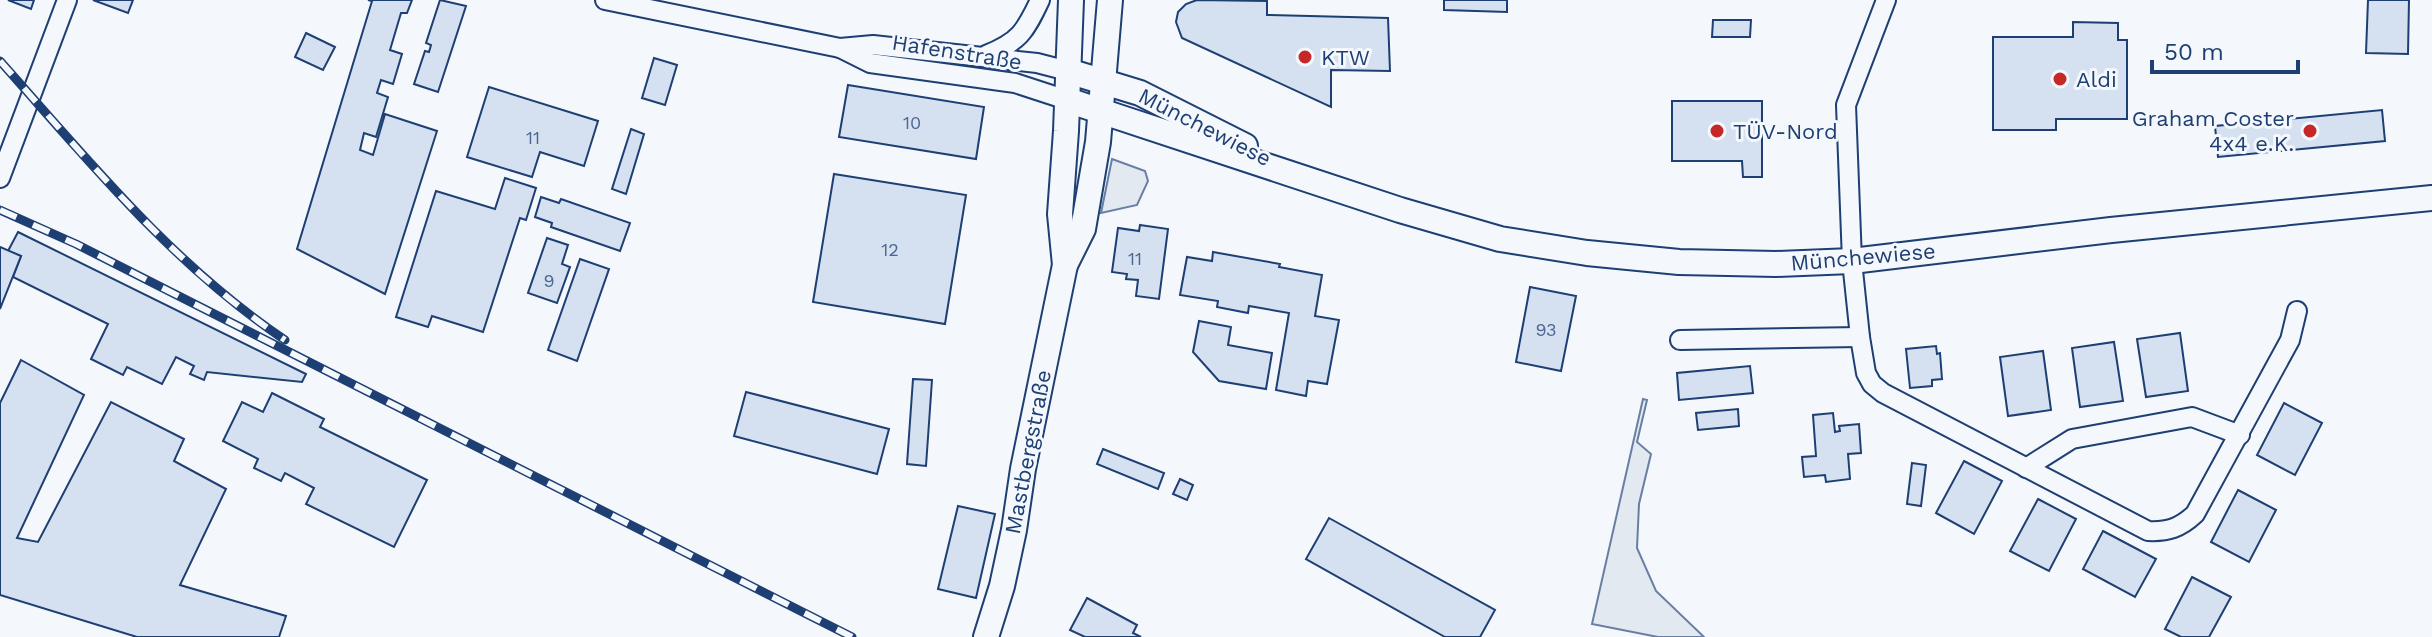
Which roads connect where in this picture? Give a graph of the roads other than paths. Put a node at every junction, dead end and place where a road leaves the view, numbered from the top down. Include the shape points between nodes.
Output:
1 (67, 0) edge
2 (605, 0) edge
3 (1040, 0) edge
4 (1071, 0) edge
5 (1110, 0) edge
6 (1886, 0) edge
7 (840, 48) junction
8 (981, 57) junction
9 (1068, 71) junction
10 (1104, 80) junction
11 (1067, 100) junction
12 (1101, 111) junction
13 (1303, 176) junction
14 (0, 178) edge
15 (2432, 198) edge
16 (1852, 261) junction
17 (1065, 265) junction
18 (2297, 311) dead end
19 (1860, 337) junction
20 (1680, 340) dead end
21 (2240, 435) junction
22 (2026, 468) junction
23 (986, 637) edge

1 - 14 street
2 - 7 street, Hafenstraße
3 - 8 street, Hafenstraße via 1010,46
4 - 9 main road, Mastbergstraße
5 - 10 main road, Mastbergstraße
6 - 16 street via 1846,105
7 - 8 street, Hafenstraße via 873,45
7 - 11 street, Hafenstraße via 870,63 1015,83
8 - 9 street, Hafenstraße
9 - 10 main road
9 - 11 main road, Mastbergstraße
10 - 12 main road, Mastbergstraße
10 - 13 main road, Münchewiese via 1152,98
11 - 12 main road
11 - 17 main road, Mastbergstraße via 1060,214
12 - 13 main road, Münchewiese
12 - 17 main road, Mastbergstraße via 1083,229
13 - 16 main road, Münchewiese via 1456,227 1543,247 1679,262
15 - 16 main road, Münchewiese
16 - 19 street
17 - 23 main road, Mastbergstraße via 1014,530
18 - 21 street via 2290,340
19 - 20 street
19 - 22 street via 1866,373 1883,393
21 - 22 street via 2192,417 2072,439
21 - 22 street via 2195,514 2182,526 2165,531 2148,531

